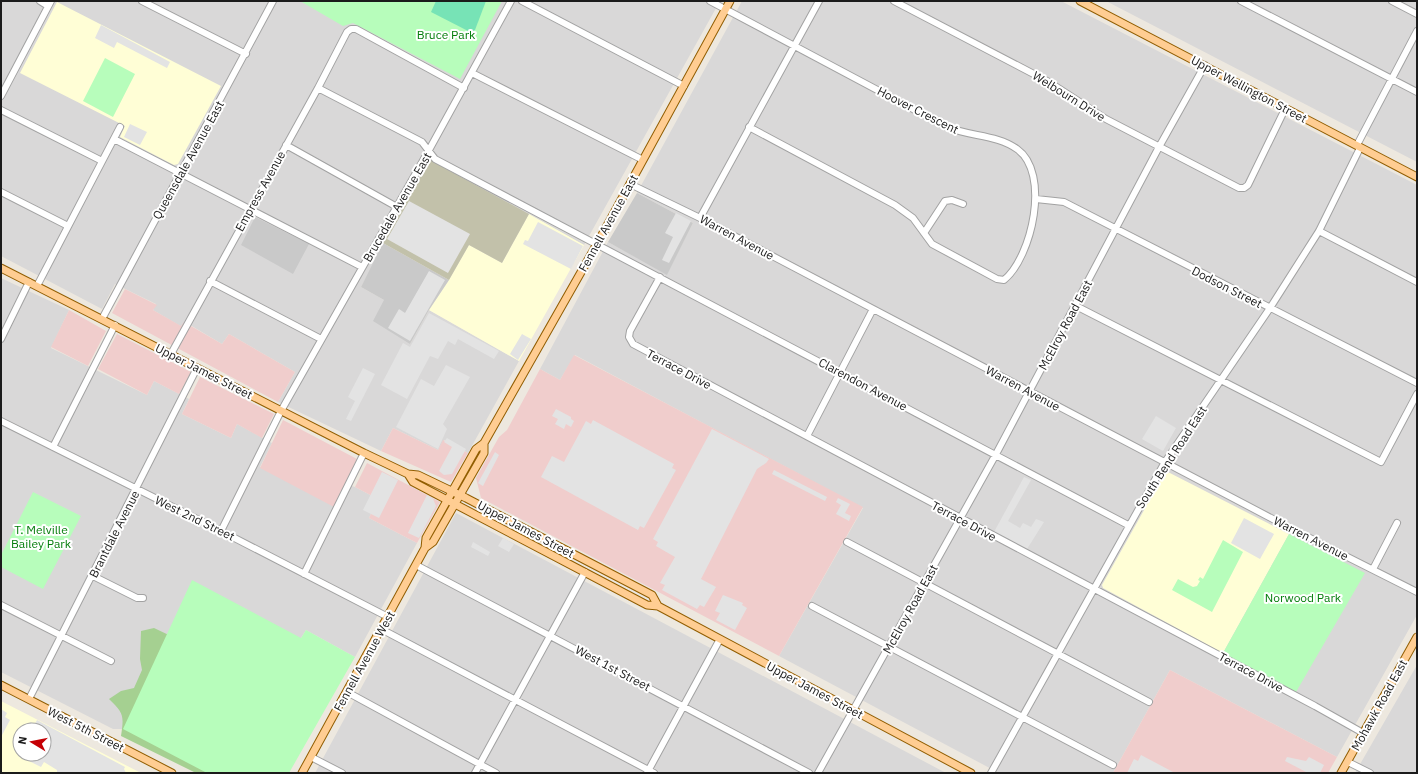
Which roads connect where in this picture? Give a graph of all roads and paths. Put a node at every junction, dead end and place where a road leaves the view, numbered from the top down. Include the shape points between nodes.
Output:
1 (40, 1) edge
2 (142, 1) edge
3 (273, 1) edge
4 (511, 1) edge
5 (522, 1) edge
6 (710, 1) edge
7 (730, 1) edge
8 (819, 1) edge
9 (894, 1) edge
10 (1080, 1) edge
11 (1241, 1) edge
12 (1392, 1) edge
13 (50, 3) edge
14 (1252, 3) edge
15 (726, 9) junction
16 (1417, 14) edge
17 (1417, 31) edge
18 (794, 45) junction
19 (246, 54) junction
20 (1205, 65) junction
21 (472, 73) junction
22 (1391, 79) junction
23 (684, 86) junction
24 (318, 88) junction
25 (464, 88) junction
26 (1417, 92) edge
27 (1, 96) edge
28 (1285, 109) junction
29 (1, 110) edge
30 (120, 127) dead end
31 (749, 127) junction
32 (114, 139) junction
33 (286, 145) junction
34 (1358, 146) junction
35 (1159, 147) junction
36 (429, 150) junction
37 (102, 160) junction
38 (643, 160) junction
39 (180, 174) junction
40 (1417, 177) edge
41 (630, 184) junction
42 (1, 192) edge
43 (1036, 199) junction
44 (963, 204) dead end
45 (397, 207) junction
46 (250, 209) junction
47 (700, 218) junction
48 (68, 226) junction
49 (1115, 229) junction
50 (1319, 231) junction
51 (924, 233) junction
52 (597, 244) junction
53 (362, 267) junction
54 (1, 268) edge
55 (660, 276) junction
56 (210, 281) junction
57 (29, 282) junction
58 (1417, 282) edge
59 (37, 286) junction
60 (1076, 306) junction
61 (1270, 308) junction
62 (873, 309) junction
63 (102, 319) junction
64 (115, 325) junction
65 (1, 339) edge
66 (321, 339) junction
67 (171, 354) junction
68 (197, 368) junction
69 (840, 372) junction
70 (1221, 381) junction
71 (1417, 383) edge
72 (1030, 392) junction
73 (1417, 394) edge
74 (281, 411) junction
75 (1, 421) edge
76 (807, 436) junction
77 (484, 443) junction
78 (53, 447) junction
79 (364, 453) junction
80 (996, 456) junction
81 (1165, 462) junction
82 (136, 489) junction
83 (450, 495) junction
84 (457, 499) junction
85 (960, 519) junction
86 (1397, 523) dead end
87 (1128, 525) junction
88 (222, 531) junction
89 (847, 542) dead end
90 (425, 548) junction
91 (416, 565) junction
92 (1373, 569) junction
93 (584, 572) junction
94 (304, 574) junction
95 (93, 576) junction
96 (925, 582) junction
97 (1094, 590) junction
98 (1417, 592) edge
99 (142, 598) dead end
100 (1, 605) edge
101 (658, 606) junction
102 (812, 606) dead end
103 (388, 617) junction
104 (381, 629) junction
105 (62, 635) junction
106 (550, 635) junction
107 (1417, 638) edge
108 (720, 639) junction
109 (889, 646) junction
110 (1057, 654) junction
111 (111, 661) dead end
112 (1, 685) edge
113 (347, 692) junction
114 (29, 699) junction
115 (515, 700) junction
116 (1150, 702) dead end
117 (685, 706) junction
118 (853, 710) junction
119 (1022, 717) junction
120 (1364, 733) junction
121 (311, 757) junction
122 (1348, 762) junction
123 (480, 765) junction
124 (1113, 765) dead end
125 (650, 772) edge
126 (172, 773) edge
127 (302, 773) edge
128 (342, 773) edge
129 (476, 773) edge
130 (496, 773) edge
131 (809, 773) edge
132 (818, 773) edge
133 (971, 773) edge
134 (991, 773) edge
135 (1341, 773) edge
136 (1370, 773) edge

1 - 13 street
2 - 19 street
3 - 19 street, Queensdale Avenue East
4 - 21 street, Brucedale Avenue East
5 - 23 street
6 - 15 street, Hoover Crescent
7 - 15 main road, Fennell Avenue East
8 - 18 street
9 - 35 street, Welbourn Drive via 1049,82 1106,119
10 - 20 main road, Upper Wellington Street
11 - 14 street
12 - 16 street
13 - 27 street
14 - 22 street
15 - 18 street, Hoover Crescent
15 - 23 main road, Fennell Avenue East
17 - 22 street, South Bend Road East
18 - 31 street
18 - 43 street, Hoover Crescent via 957,131 1005,142 1019,150 1028,161 1035,178
19 - 39 street, Queensdale Avenue East
20 - 28 main road, Upper Wellington Street
20 - 35 street, McElroy Road East
21 - 25 street, Brucedale Avenue East
21 - 38 street
22 - 26 street
22 - 34 street, South Bend Road East
23 - 38 main road, Fennell Avenue East
24 - 25 street, Empress Avenue via 347,32 356,29
24 - 33 street, Empress Avenue
24 - 36 street, Clarendon Avenue via 422,142
25 - 36 street, Brucedale Avenue East
28 - 34 main road, Upper Wellington Street
28 - 35 street, Welbourn Drive via 1248,185 1244,188 1239,188
29 - 37 street
30 - 32 street
31 - 47 street
31 - 51 street, Hoover Crescent via 895,205 913,218
32 - 37 street
32 - 39 street
33 - 45 street
33 - 46 street, Empress Avenue
34 - 40 main road, Upper Wellington Street
34 - 50 street, South Bend Road East
35 - 49 street, McElroy Road East
36 - 45 street, Brucedale Avenue East
36 - 52 street, Clarendon Avenue via 435,159
37 - 48 street
38 - 41 main road, Fennell Avenue East
39 - 46 street
39 - 63 street, Queensdale Avenue East
41 - 47 street, Warren Avenue
41 - 52 main road, Fennell Avenue East
42 - 48 street
43 - 49 street, Dodson Street via 1064,202
43 - 51 street, Hoover Crescent via 1029,236 1019,260 1004,280 997,279 932,244
44 - 51 street via 952,200 945,201
45 - 53 street, Brucedale Avenue East
46 - 53 street
46 - 56 street, Empress Avenue
47 - 62 street, Warren Avenue
48 - 59 street
49 - 60 street, McElroy Road East
49 - 61 street, Dodson Street
50 - 58 street
50 - 61 street, South Bend Road East
52 - 55 street, Clarendon Avenue
52 - 77 main road, Fennell Avenue East
53 - 66 street, Brucedale Avenue East
54 - 57 main road, Upper James Street
55 - 69 street, Clarendon Avenue
55 - 76 street, Terrace Drive via 630,331 629,337 633,344
56 - 66 street
56 - 67 street, Empress Avenue
57 - 59 main road, Upper James Street
57 - 65 street
59 - 63 main road, Upper James Street
60 - 70 street
60 - 72 street, McElroy Road East
61 - 70 street, South Bend Road East
61 - 71 street, Dodson Street
62 - 69 street
62 - 72 street, Warren Avenue
63 - 64 main road, Upper James Street
64 - 67 main road, Upper James Street
64 - 78 street
66 - 74 street, Brucedale Avenue East
67 - 68 main road, Upper James Street
68 - 74 main road, Upper James Street
68 - 82 street, Brantdale Avenue
69 - 76 street
69 - 80 street, Clarendon Avenue
70 - 73 street via 1381,462
70 - 81 street, South Bend Road East
72 - 80 street, McElroy Road East
72 - 81 street, Warren Avenue
74 - 79 main road, Upper James Street
74 - 88 street, Brucedale Avenue East
75 - 78 street, West 2nd Street
76 - 85 street, Terrace Drive
77 - 83 main road, Fennell Avenue East via 476,449
77 - 84 main road, Fennell Avenue East via 484,453
78 - 82 street, West 2nd Street
79 - 83 main road, Upper James Street via 408,474 418,475
79 - 94 street
80 - 85 street, McElroy Road East
80 - 87 street, Clarendon Avenue
81 - 87 street, South Bend Road East
81 - 92 street, Warren Avenue
82 - 88 street, West 2nd Street
82 - 95 street, Brantdale Avenue
83 - 84 main road, Upper James Street
83 - 90 main road, Fennell Avenue West via 426,538
84 - 90 main road, Fennell Avenue West via 433,542
84 - 93 main road, Upper James Street
84 - 101 main road, Upper James Street via 652,595
85 - 96 street, McElroy Road East
85 - 97 street, Terrace Drive
86 - 92 street
87 - 97 street, South Bend Road East
88 - 94 street, West 2nd Street
89 - 96 street
90 - 91 main road, Fennell Avenue West
91 - 103 main road, Fennell Avenue West
91 - 106 street, West 1st Street
92 - 98 street, Warren Avenue
93 - 101 main road, Upper James Street via 647,605
93 - 106 street
94 - 103 street, West 2nd Street
95 - 99 street via 137,598
95 - 105 street, Brantdale Avenue
96 - 109 street, McElroy Road East
96 - 110 street
97 - 110 street, South Bend Road East
97 - 120 street, Terrace Drive
100 - 105 street
101 - 108 main road, Upper James Street
102 - 109 street
103 - 104 main road, Fennell Avenue West
104 - 113 main road, Fennell Avenue West
104 - 115 street
105 - 111 street
105 - 114 street, Brantdale Avenue
106 - 115 street
106 - 117 street, West 1st Street
107 - 120 main road, Mohawk Road East
108 - 117 street
108 - 118 main road, Upper James Street
109 - 118 street, McElroy Road East
109 - 119 street
110 - 116 street
110 - 119 street, South Bend Road East
112 - 114 main road, West 5th Street
113 - 121 main road, Fennell Avenue West
113 - 123 street
114 - 126 main road, West 5th Street
115 - 123 street
115 - 125 street
117 - 125 street
117 - 131 street, West 1st Street
118 - 132 street, McElroy Road East
118 - 133 main road, Upper James Street
119 - 124 street
119 - 134 street, South Bend Road East
120 - 122 main road, Mohawk Road East
121 - 127 main road, Fennell Avenue West
121 - 128 street
122 - 135 main road, Mohawk Road East
122 - 136 street
123 - 129 street
123 - 130 street

